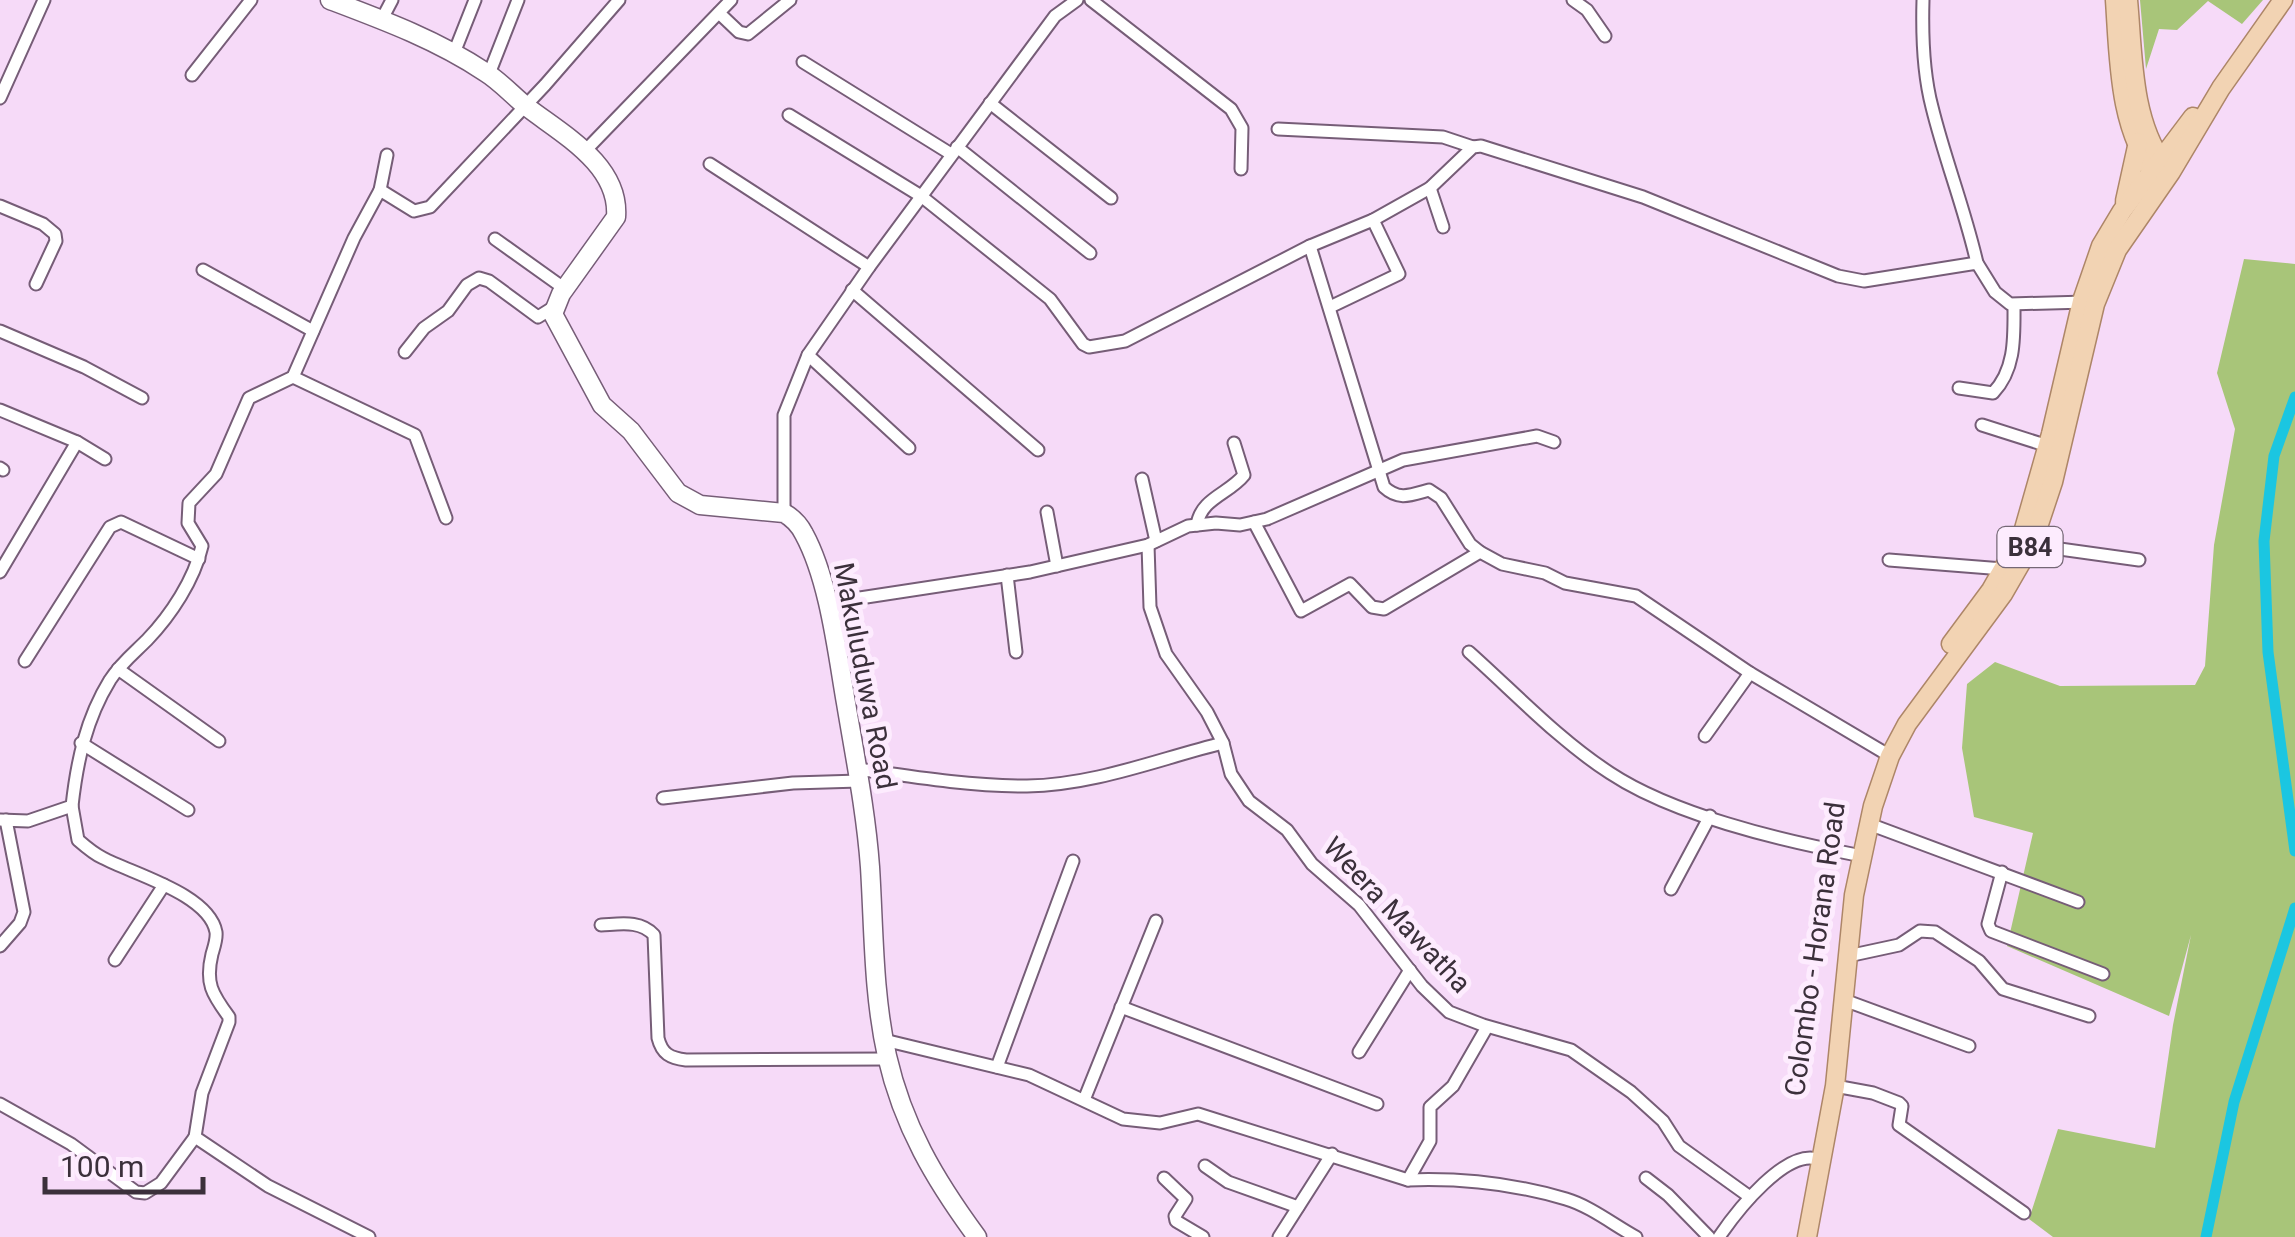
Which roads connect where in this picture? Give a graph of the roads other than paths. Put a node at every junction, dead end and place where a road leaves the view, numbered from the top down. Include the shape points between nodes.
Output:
1 (44, 0) edge
2 (251, 0) edge
3 (330, 0) edge
4 (392, 0) edge
5 (475, 0) edge
6 (518, 0) edge
7 (619, 0) edge
8 (731, 0) edge
9 (790, 0) edge
10 (1076, 0) edge
11 (1091, 0) edge
12 (1574, 0) edge
13 (1922, 0) edge
14 (2115, 0) edge
15 (2128, 0) edge
16 (2283, 0) edge
17 (719, 13) junction
18 (382, 20) junction
19 (1605, 36) dead end
20 (454, 53) junction
21 (803, 62) dead end
22 (489, 74) junction
23 (192, 75) dead end
24 (2221, 88) junction
25 (0, 98) edge
26 (990, 103) junction
27 (525, 106) junction
28 (790, 114) dead end
29 (2143, 116) junction
30 (2185, 126) junction
31 (1278, 128) dead end
32 (2138, 142) junction
33 (1473, 147) junction
34 (954, 150) junction
35 (585, 151) junction
36 (387, 155) dead end
37 (710, 164) dead end
38 (1242, 169) dead end
39 (2161, 171) junction
40 (1430, 188) junction
41 (380, 190) junction
42 (920, 196) junction
43 (1111, 198) dead end
44 (0, 206) edge
45 (2122, 211) junction
46 (1373, 220) junction
47 (1443, 227) dead end
48 (495, 239) dead end
49 (1310, 246) junction
50 (1090, 253) dead end
51 (1977, 263) junction
52 (868, 267) junction
53 (203, 270) dead end
54 (36, 284) dead end
55 (565, 289) junction
56 (852, 290) junction
57 (2089, 302) junction
58 (2014, 304) junction
59 (1330, 307) junction
60 (554, 308) junction
61 (0, 331) edge
62 (312, 331) junction
63 (405, 352) dead end
64 (808, 355) junction
65 (293, 377) junction
66 (1958, 388) dead end
67 (142, 398) dead end
68 (0, 410) edge
69 (1982, 425) dead end
70 (77, 442) junction
71 (1554, 442) dead end
72 (1234, 443) dead end
73 (2048, 446) junction
74 (909, 448) dead end
75 (1038, 450) dead end
76 (105, 459) dead end
77 (1380, 472) junction
78 (1142, 479) dead end
79 (784, 512) junction
80 (1047, 512) dead end
81 (446, 518) dead end
82 (1254, 522) junction
83 (1197, 525) junction
84 (1152, 543) junction
85 (2031, 545) junction
86 (1480, 552) junction
87 (199, 559) junction
88 (1889, 560) dead end
89 (2138, 560) dead end
90 (1057, 566) junction
91 (2003, 569) junction
92 (0, 572) edge
93 (1008, 575) junction
94 (826, 603) junction
95 (1016, 652) dead end
96 (1469, 652) dead end
97 (25, 661) dead end
98 (118, 669) junction
99 (1750, 673) junction
100 (1705, 736) dead end
101 (219, 740) dead end
102 (81, 743) junction
103 (1223, 743) junction
104 (1885, 754) junction
105 (858, 775) junction
106 (662, 798) dead end
107 (72, 806) junction
108 (188, 810) dead end
109 (1710, 816) junction
110 (3, 820) edge
111 (1869, 824) junction
112 (1852, 854) junction
113 (1073, 861) dead end
114 (2002, 872) junction
115 (164, 885) junction
116 (1671, 889) dead end
117 (2078, 902) dead end
118 (1156, 921) dead end
119 (602, 925) dead end
120 (0, 946) edge
121 (1848, 956) junction
122 (115, 960) dead end
123 (1410, 970) junction
124 (2103, 974) dead end
125 (1844, 1000) junction
126 (1121, 1008) junction
127 (2089, 1016) dead end
128 (1487, 1027) junction
129 (884, 1040) junction
130 (1970, 1046) dead end
131 (1359, 1052) dead end
132 (888, 1060) junction
133 (997, 1067) junction
134 (1835, 1086) junction
135 (1084, 1100) junction
136 (0, 1104) edge
137 (1376, 1104) dead end
138 (195, 1137) junction
139 (1332, 1154) junction
140 (1816, 1158) junction
141 (1205, 1166) dead end
142 (1164, 1178) dead end
143 (1646, 1178) dead end
144 (1408, 1180) junction
145 (1750, 1198) junction
146 (1298, 1206) junction
147 (2024, 1212) dead end
148 (369, 1237) edge
149 (977, 1237) edge
150 (1203, 1237) edge
151 (1278, 1237) edge
152 (1636, 1237) edge
153 (1709, 1237) edge
154 (1719, 1237) edge
155 (1798, 1237) edge
156 (1807, 1237) edge

1 - 25 street
2 - 23 street
3 - 18 street
4 - 18 street
5 - 20 street
6 - 22 street
7 - 27 street
8 - 17 street
9 - 17 street via 748,34
10 - 26 street via 1055,16
11 - 38 street via 1231,109 1242,128
12 - 19 street
13 - 51 street via 1932,106
14 - 32 main road via 2120,78
15 - 29 main road
16 - 24 main road, B84
17 - 35 street
18 - 20 street
20 - 22 street
21 - 34 street
22 - 27 street
24 - 30 main road, B84
24 - 39 main road, B84
26 - 34 street
26 - 43 street
27 - 35 street
27 - 41 street via 422,211
28 - 42 street
29 - 30 main road via 2161,127
29 - 39 main road
30 - 39 main road, B84
31 - 33 street via 1443,138
32 - 39 main road
32 - 45 main road
33 - 40 street
33 - 51 street via 1642,197 1838,276 1864,281
34 - 42 street
34 - 50 street
35 - 55 street via 610,186 616,217
36 - 41 street
37 - 52 street
39 - 45 main road, B84
39 - 57 main road, B84
40 - 46 street
40 - 47 street
41 - 62 street
42 - 49 street via 1050,298 1090,347 1125,341
42 - 52 street
44 - 54 street via 55,234
45 - 57 main road, B84 via 2101,246
46 - 49 street
46 - 59 street via 1399,274
48 - 55 street
49 - 59 street
51 - 58 street via 1996,292
52 - 56 street
53 - 62 street
55 - 60 street
56 - 64 street
56 - 75 street
57 - 58 street
57 - 73 main road, Colombo - Horana Road / B84
57 - 85 main road, Colombo - Horana Road / B84 via 2053,482
58 - 66 street via 2010,368 1997,390
59 - 77 street
60 - 63 street via 538,317 479,278
60 - 79 street via 602,405 678,493 700,505
61 - 67 street
62 - 65 street
64 - 74 street
64 - 79 street via 784,415
65 - 81 street via 415,435
65 - 87 street via 249,398 216,474 189,504 188,523 202,546
68 - 70 street
69 - 73 street
70 - 76 street
70 - 92 street
71 - 77 street via 1537,436 1403,460
72 - 83 street via 1244,475 1204,505
73 - 91 main road, Colombo - Horana Road / B84 via 2022,536
77 - 82 street
77 - 86 street via 1392,494 1430,490 1441,498
78 - 84 street, Weera Mawatha
79 - 94 street, Makuluduwa Road via 806,537
80 - 90 street
82 - 83 street
82 - 86 street via 1301,611 1344,584 1384,609
83 - 84 street
84 - 90 street
84 - 103 street, Weera Mawatha via 1150,607 1166,654
85 - 89 street
85 - 104 main road, Colombo - Horana Road / B84 via 2004,594
86 - 99 street via 1566,583 1636,596
87 - 97 street via 121,522 110,527
87 - 98 street via 167,618
88 - 91 street
90 - 93 street
91 - 104 main road, Colombo - Horana Road / B84 via 1898,718
93 - 94 street
93 - 95 street
94 - 105 street, Makuluduwa Road
96 - 109 street via 1612,775
98 - 101 street
98 - 102 street
99 - 100 street
99 - 104 street
102 - 107 street
102 - 108 street
103 - 105 street via 1140,768 1030,786
103 - 123 street, Weera Mawatha via 1231,774 1249,800 1359,905
104 - 111 main road, Colombo - Horana Road / B84
104 - 112 main road, Colombo - Horana Road / B84 via 1864,795
105 - 106 street
105 - 129 street, Makuluduwa Road
107 - 110 street via 28,821
107 - 115 street via 78,840 99,857
109 - 112 street
109 - 116 street
110 - 120 street via 24,912
111 - 114 street
111 - 121 main road, Colombo - Horana Road / B84
112 - 140 main road, Colombo - Horana Road / B84
113 - 133 street
114 - 117 street
114 - 124 street via 1991,931
115 - 122 street
115 - 138 street via 210,917 217,934 209,988 229,1016 202,1093
118 - 126 street
119 - 132 street via 634,924 654,935 658,1038 670,1057
121 - 125 main road, Colombo - Horana Road / B84
121 - 127 street via 1934,932 1979,962 2003,989
123 - 128 street, Weera Mawatha via 1449,1012
123 - 131 street
125 - 130 street
125 - 134 main road, Colombo - Horana Road / B84
126 - 135 street
126 - 137 street
128 - 144 street via 1453,1086 1430,1107 1430,1140
128 - 145 street, Weera Mawatha via 1572,1050 1631,1092 1679,1146
129 - 132 street, Makuluduwa Road
129 - 133 street
132 - 149 street, Makuluduwa Road via 929,1169
133 - 135 street
134 - 140 main road, Colombo - Horana Road / B84
134 - 147 street via 1898,1103 1899,1124
135 - 139 street via 1123,1119 1160,1123 1198,1114
136 - 138 street via 136,1192 160,1183
138 - 148 street via 268,1186
139 - 144 street
139 - 146 street
140 - 145 street via 1792,1160
140 - 155 main road, Colombo - Horana Road / B84
140 - 156 main road, Colombo - Horana Road / B84
141 - 146 street via 1228,1182
142 - 150 street via 1186,1199 1176,1221
143 - 153 street
144 - 152 street via 1504,1185 1569,1200
145 - 154 street
146 - 151 street

